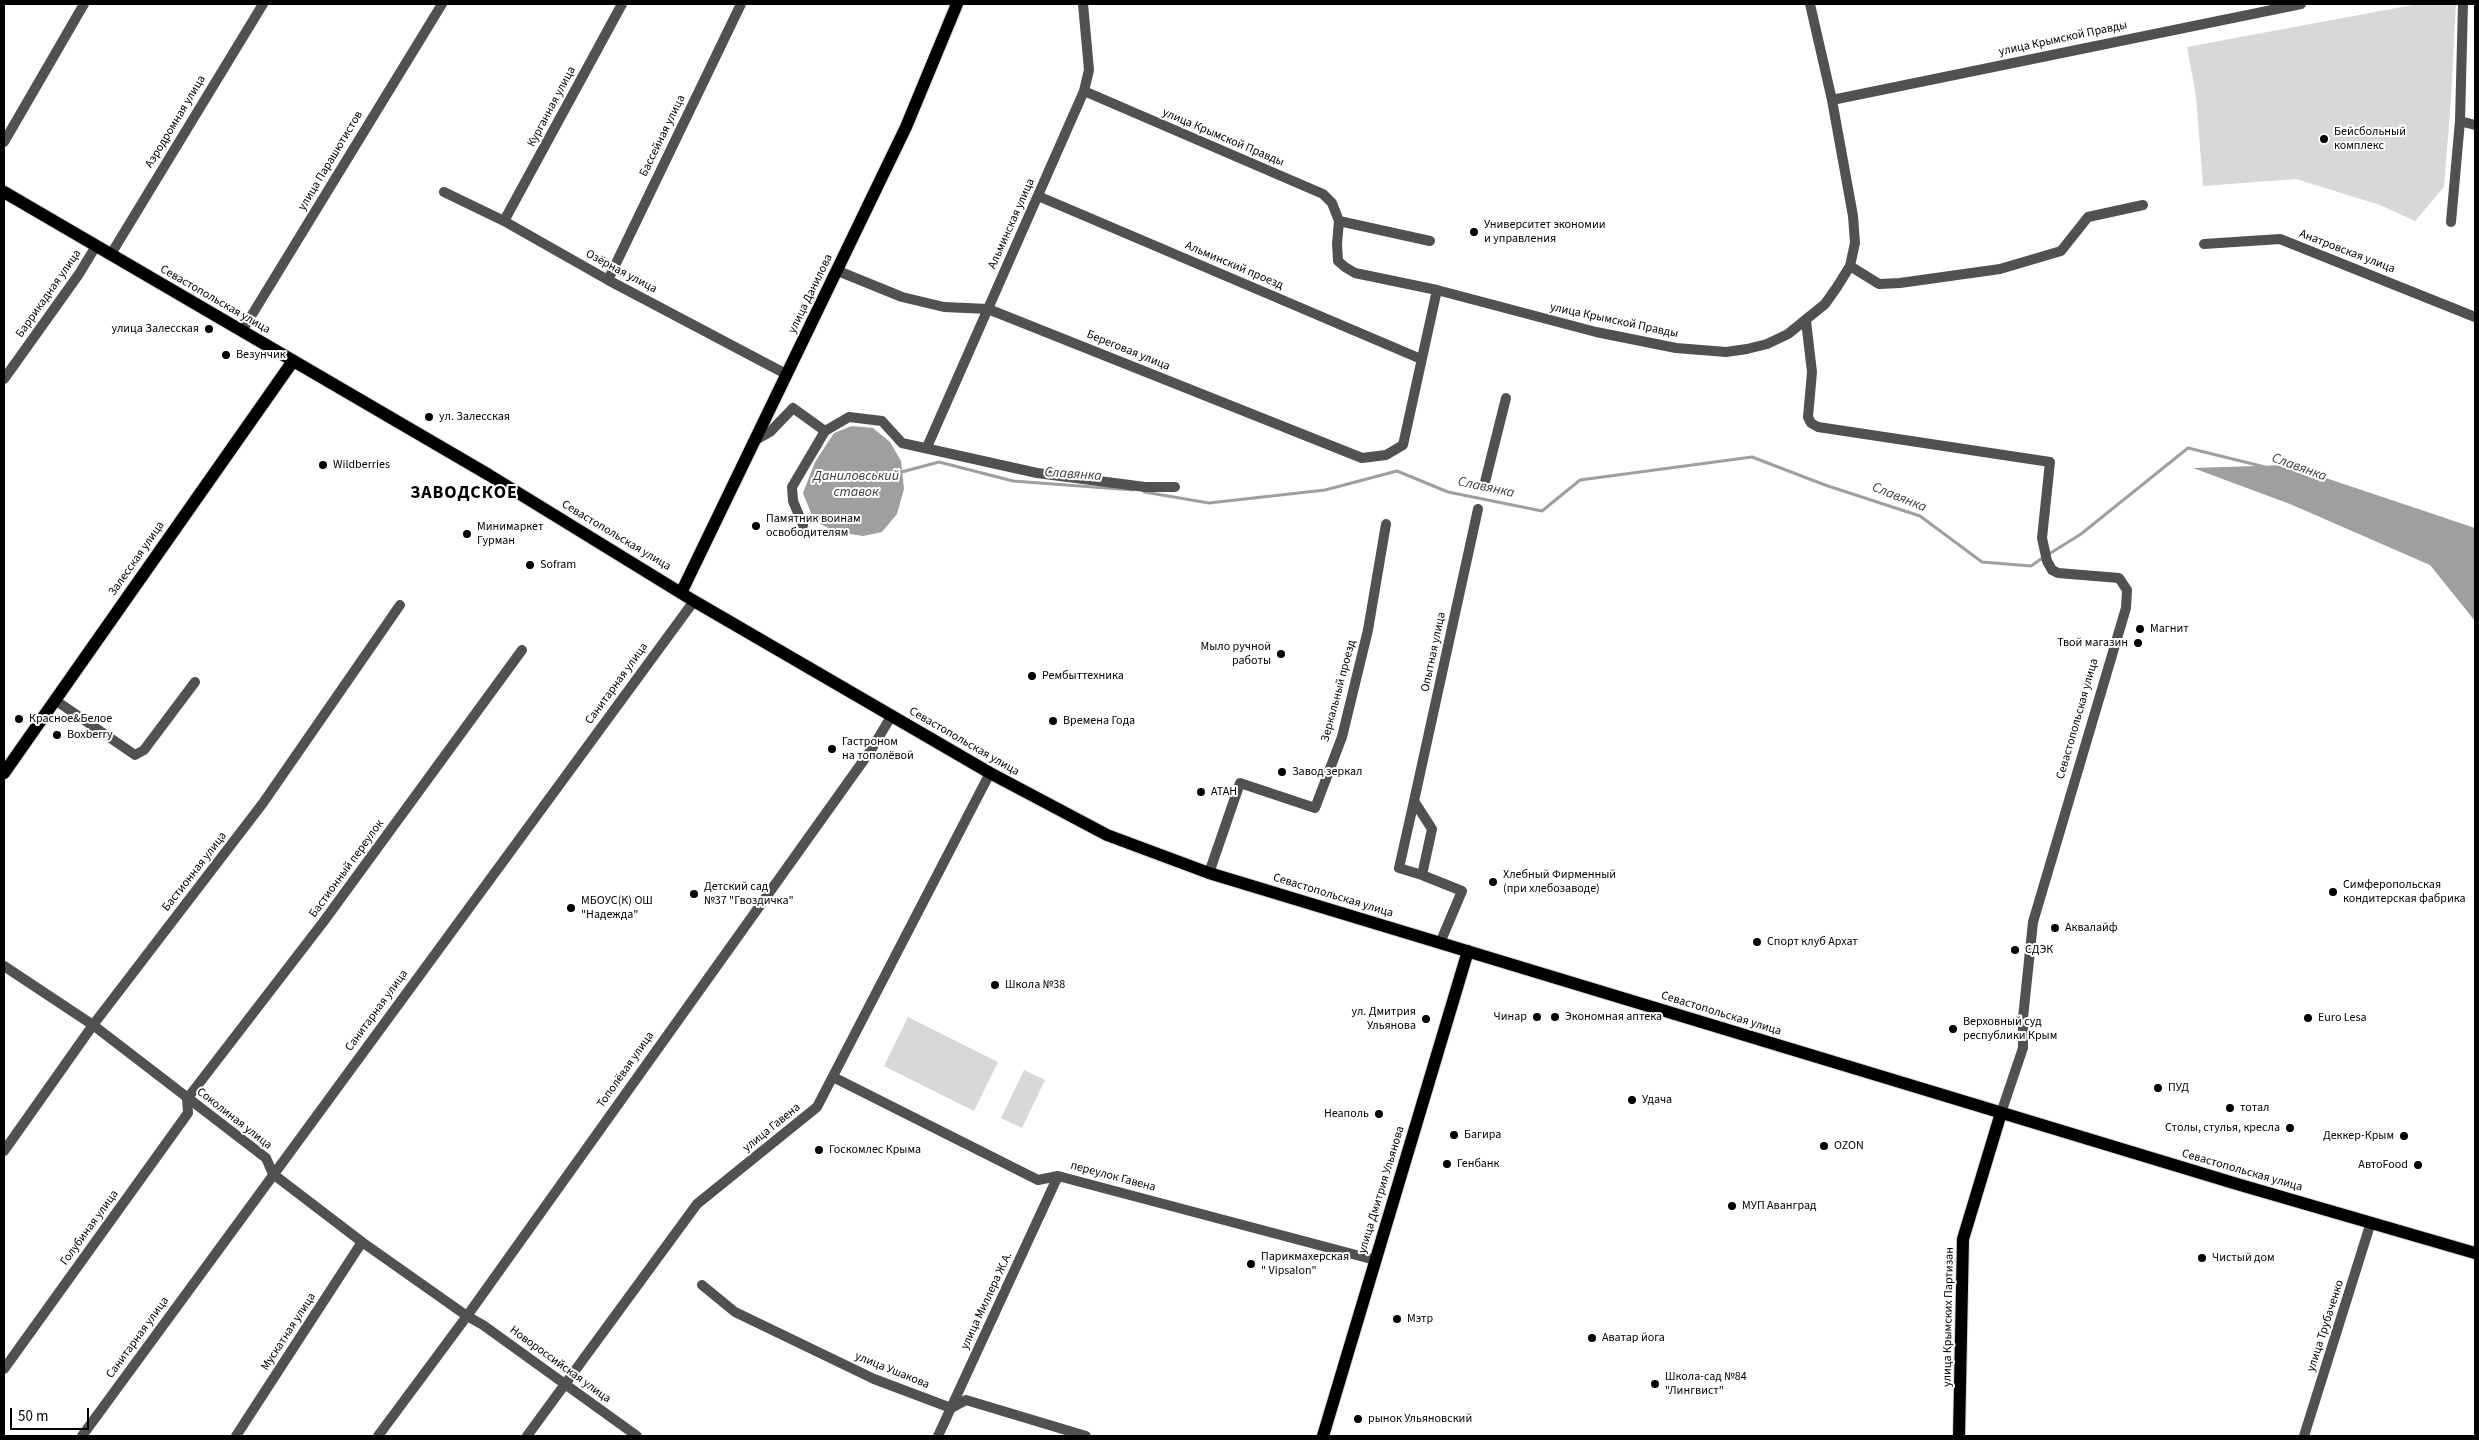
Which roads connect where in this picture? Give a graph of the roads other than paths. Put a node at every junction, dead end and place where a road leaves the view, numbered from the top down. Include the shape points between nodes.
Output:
1 (84, 4) edge
2 (262, 4) edge
3 (442, 4) edge
4 (622, 4) edge
5 (741, 4) edge
6 (956, 4) edge
7 (1084, 4) edge
8 (1810, 4) edge
9 (2301, 4) edge
10 (2463, 4) edge
11 (1084, 91) junction
12 (1832, 100) junction
13 (2460, 121) junction
14 (2475, 125) edge
15 (4, 142) edge
16 (4, 192) edge
17 (444, 192) dead end
18 (1038, 196) junction
19 (2143, 205) dead end
20 (504, 221) junction
21 (1339, 221) junction
22 (2451, 222) dead end
23 (1430, 241) dead end
24 (2204, 244) dead end
25 (96, 246) junction
26 (111, 254) junction
27 (1850, 266) junction
28 (838, 272) junction
29 (608, 280) junction
30 (1438, 290) junction
31 (988, 309) junction
32 (2475, 317) edge
33 (1806, 321) junction
34 (242, 331) junction
35 (1421, 359) junction
36 (293, 361) junction
37 (786, 374) junction
38 (4, 380) edge
39 (1506, 398) dead end
40 (825, 430) junction
41 (754, 441) junction
42 (926, 447) junction
43 (1485, 482) dead end
44 (1175, 488) dead end
45 (1478, 510) dead end
46 (1386, 524) dead end
47 (803, 525) dead end
48 (681, 592) junction
49 (694, 601) junction
50 (400, 604) dead end
51 (522, 650) dead end
52 (195, 682) dead end
53 (55, 700) junction
54 (892, 716) junction
55 (4, 772) edge
56 (990, 774) junction
57 (1414, 801) junction
58 (1209, 873) junction
59 (1422, 875) junction
60 (1440, 943) junction
61 (1468, 951) junction
62 (5, 968) edge
63 (93, 1025) junction
64 (833, 1077) junction
65 (187, 1099) junction
66 (2001, 1113) junction
67 (4, 1151) edge
68 (273, 1174) junction
69 (1058, 1176) junction
70 (2371, 1222) junction
71 (362, 1242) junction
72 (2475, 1253) edge
73 (1375, 1260) junction
74 (702, 1285) dead end
75 (467, 1316) junction
76 (4, 1369) edge
77 (564, 1384) junction
78 (951, 1408) junction
79 (82, 1436) edge
80 (236, 1436) edge
81 (378, 1436) edge
82 (527, 1436) edge
83 (637, 1436) edge
84 (938, 1436) edge
85 (1086, 1436) edge
86 (1323, 1436) edge
87 (1959, 1436) edge
88 (2304, 1436) edge

1 - 15 street
2 - 26 street, Аэродромная улица
3 - 34 street, улица Парашютистов
4 - 20 street, Курганная улица
5 - 29 street, Бассейная улица
6 - 28 main road, улица Данилова via 906,127
7 - 11 street, Альминская улица via 1090,70
8 - 12 street, улица Крымской Правды
9 - 12 street, улица Крымской Правды
10 - 13 street
11 - 18 street, Альминская улица
11 - 21 street, улица Крымской Правды via 1323,194 1332,202
12 - 27 street, улица Крымской Правды via 1853,216 1855,243
13 - 14 street
13 - 22 street
16 - 25 main road, Севастопольская улица
17 - 20 street, Озёрная улица
18 - 31 street, Альминская улица
18 - 35 street, Альминский проезд
19 - 27 street via 2088,217 2061,251 2000,269 1879,284
20 - 29 street, Озёрная улица
21 - 23 street
21 - 30 street, улица Крымской Правды via 1338,260 1345,268 1355,273
24 - 32 street, Анатровская улица via 2280,239
25 - 26 main road, Севастопольская улица
25 - 38 street, Баррикадная улица via 80,274
26 - 34 main road, Севастопольская улица
27 - 33 street, улица Крымской Правды via 1825,304
28 - 31 street, Береговая улица via 902,297 944,307
28 - 37 main road, улица Данилова
29 - 37 street, Озёрная улица
30 - 33 street, улица Крымской Правды via 1596,332 1676,348 1726,352 1747,349 1767,344
30 - 35 street
31 - 35 street, Береговая улица via 1362,458 1386,455 1403,445
31 - 42 street, Альминская улица
33 - 66 street, Севастопольская улица via 1812,372 1810,423 1818,427 2050,462 2042,538 2052,570 2119,578 2127,590 2126,608 2033,922 2023,1018 2024,1048
34 - 36 main road, Севастопольская улица
36 - 48 main road, Севастопольская улица
36 - 53 main road, Залесская улица
37 - 41 main road, улица Данилова
39 - 43 street
40 - 41 street via 793,408 770,432
40 - 42 street via 849,417 882,421 902,443
40 - 47 street via 792,487 793,501
41 - 48 main road, улица Данилова
42 - 44 street via 1037,473
45 - 57 street, Опытная улица
46 - 58 street, Зеркальный проезд via 1368,630 1342,737 1315,808 1240,783
48 - 49 main road, Севастопольская улица
49 - 54 main road, Севастопольская улица
49 - 68 street, Санитарная улица
50 - 63 street, Бастионная улица via 264,803
51 - 65 street, Бастионный переулок via 324,921
52 - 53 street via 144,750 135,755
53 - 55 main road, Залесская улица
54 - 56 main road, Севастопольская улица
54 - 75 street, Тополёвая улица via 871,750
56 - 58 main road, Севастопольская улица via 1107,835
56 - 64 street, улица Гавена
57 - 59 street via 1432,829
57 - 59 street, Опытная улица via 1399,868
58 - 60 main road, Севастопольская улица
59 - 60 street, Опытная улица via 1462,891
60 - 61 main road, Севастопольская улица
61 - 66 main road, Севастопольская улица
61 - 73 main road, улица Дмитрия Ульянова
62 - 63 street, Соколиная улица
63 - 65 street, Соколиная улица
63 - 67 street, Бастионная улица
64 - 69 street, переулок Гавена via 1038,1180
64 - 77 street, улица Гавена via 817,1107 697,1204
65 - 68 street, Соколиная улица via 266,1158
65 - 76 street, Голубиная улица via 188,1113
66 - 70 main road, Севастопольская улица
66 - 87 main road, улица Крымских Партизан via 1963,1239
68 - 71 street, Соколиная улица
68 - 79 street, Санитарная улица
69 - 73 street, переулок Гавена
69 - 78 street, улица Миллера Ж.А.
70 - 72 main road, Севастопольская улица
70 - 88 street, улица Трубаченко
71 - 75 street, Соколиная улица
71 - 80 street, Мускатная улица
73 - 86 main road, улица Дмитрия Ульянова
74 - 78 street, улица Ушакова via 735,1312 874,1379
75 - 77 street, Новороссийская улица via 483,1324
75 - 81 street, Тополёвая улица
77 - 82 street, улица Гавена
77 - 83 street, Новороссийская улица
78 - 84 street, улица Миллера Ж.А.
78 - 85 street via 966,1400

